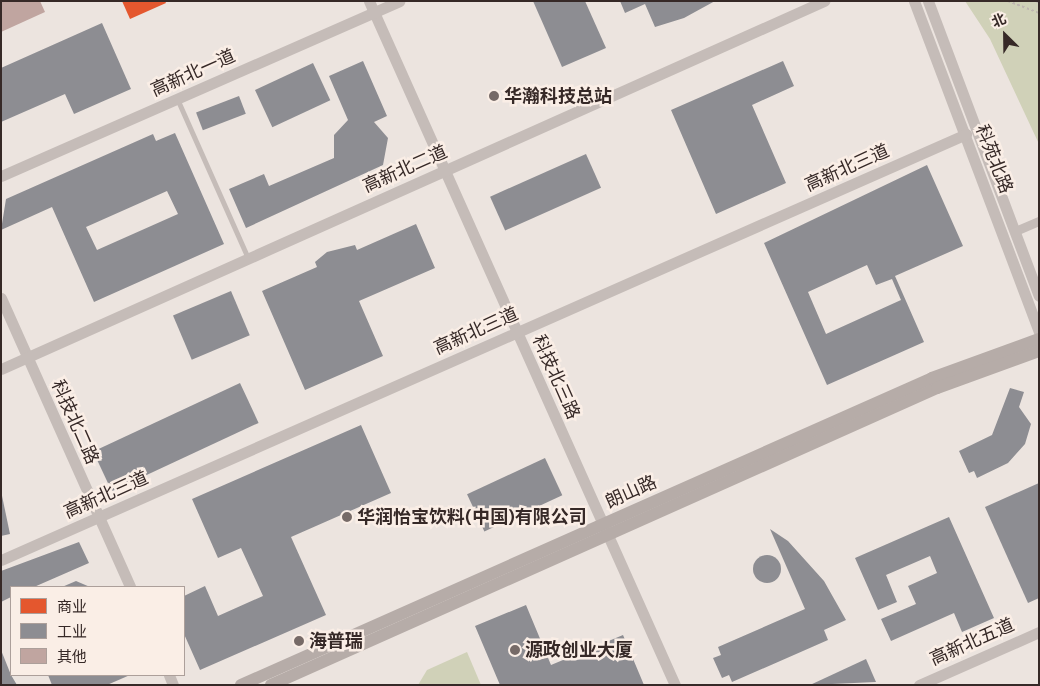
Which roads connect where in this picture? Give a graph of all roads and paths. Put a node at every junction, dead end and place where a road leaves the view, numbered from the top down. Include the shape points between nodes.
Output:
1 (369, 1) edge
2 (399, 1) edge
3 (824, 1) edge
4 (914, 1) edge
5 (928, 1) edge
6 (1008, 1) edge
7 (1037, 1) edge
8 (1039, 6) edge
9 (374, 12) junction
10 (1039, 13) edge
11 (178, 99) junction
12 (966, 134) junction
13 (445, 171) junction
14 (1, 176) edge
15 (1039, 221) edge
16 (1015, 232) junction
17 (248, 259) junction
18 (1039, 296) edge
19 (1, 298) edge
20 (1039, 331) edge
21 (517, 332) junction
22 (1039, 339) edge
23 (1039, 351) edge
24 (28, 357) junction
25 (1, 369) edge
26 (99, 517) junction
27 (605, 529) junction
28 (1, 560) edge
29 (130, 586) edge
30 (1039, 632) edge
31 (241, 685) edge
32 (270, 685) edge
33 (675, 685) edge
34 (919, 685) edge

1 - 9 street, 科技北三路
2 - 9 street, 高新北一道
3 - 13 street, 高新北二道
4 - 12 street, 科苑北路
5 - 16 street, 科苑北路
6 - 10 path
7 - 8 path
9 - 11 street, 高新北一道
9 - 13 street, 科技北三路
11 - 14 street, 高新北一道
11 - 17 lane
12 - 20 street, 科苑北路
12 - 21 street, 高新北三道
13 - 17 street, 高新北二道
13 - 21 street, 科技北三路
15 - 16 street
16 - 18 street, 科苑北路
17 - 24 street, 高新北二道
19 - 24 street, 科技北二路
21 - 26 street, 高新北三道
21 - 27 street, 科技北三路
22 - 27 main road, 朗山路 via 932,378
23 - 27 main road, 朗山路 via 937,388
24 - 25 street, 高新北二道
24 - 26 street, 科技北二路
26 - 28 street, 高新北三道
26 - 29 street, 科技北二路
27 - 31 main road, 朗山路
27 - 32 main road, 朗山路
27 - 33 street, 科技北三路
30 - 34 street, 高新北五道

